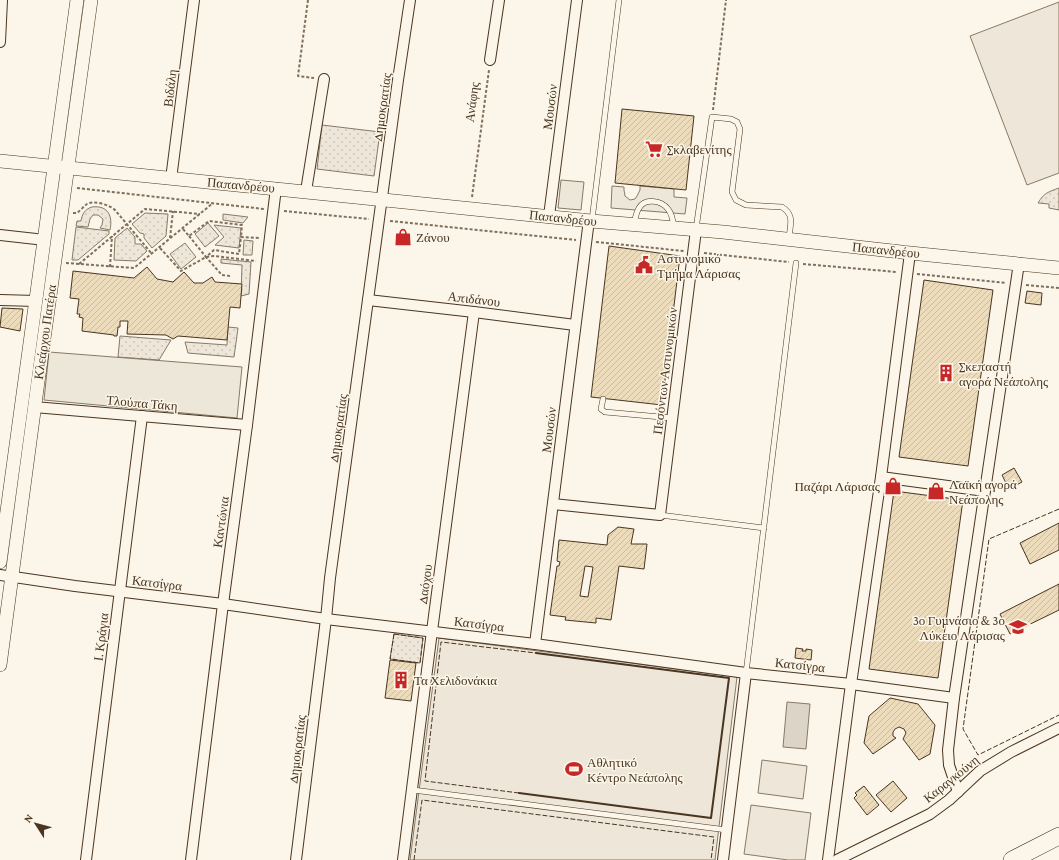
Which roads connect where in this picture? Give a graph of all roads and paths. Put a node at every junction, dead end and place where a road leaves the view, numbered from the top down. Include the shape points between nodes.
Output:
1 (2, 0) edge
2 (78, 0) edge
3 (91, 0) edge
4 (194, 0) edge
5 (308, 0) edge
6 (410, 0) edge
7 (499, 0) edge
8 (577, 0) edge
9 (619, 0) edge
10 (726, 0) edge
11 (0, 42) edge
12 (490, 60) joint
13 (324, 79) joint
14 (712, 117) junction
15 (0, 161) edge
16 (61, 168) junction
17 (171, 179) junction
18 (65, 187) junction
19 (276, 188) junction
20 (306, 191) junction
21 (382, 199) junction
22 (213, 203) junction
23 (471, 208) junction
24 (273, 210) junction
25 (61, 211) junction
26 (173, 211) junction
27 (200, 214) junction
28 (549, 216) junction
29 (379, 220) junction
30 (590, 220) junction
31 (126, 224) junction
32 (634, 224) junction
33 (183, 228) junction
34 (675, 228) junction
35 (696, 230) junction
36 (0, 235) edge
37 (112, 236) junction
38 (189, 236) junction
39 (241, 236) junction
40 (170, 239) junction
41 (270, 239) junction
42 (789, 239) junction
43 (45, 240) junction
44 (586, 241) junction
45 (160, 248) junction
46 (693, 252) junction
47 (910, 253) junction
48 (152, 254) junction
49 (206, 257) junction
50 (55, 262) junction
51 (268, 262) junction
52 (796, 263) junction
53 (1019, 263) junction
54 (79, 264) junction
55 (110, 267) junction
56 (1059, 268) edge
57 (908, 273) junction
58 (230, 276) dead end
59 (1016, 284) junction
60 (1059, 288) edge
61 (0, 300) edge
62 (368, 300) junction
63 (36, 301) junction
64 (474, 312) junction
65 (576, 325) junction
66 (603, 399) dead end
67 (34, 407) junction
68 (142, 416) junction
69 (672, 418) junction
70 (247, 425) junction
71 (881, 477) junction
72 (985, 491) junction
73 (553, 504) junction
74 (660, 515) junction
75 (764, 528) junction
76 (0, 562) edge
77 (6, 576) edge
78 (120, 591) junction
79 (223, 604) junction
80 (326, 619) junction
81 (432, 631) junction
82 (535, 644) junction
83 (0, 665) edge
84 (746, 673) junction
85 (852, 684) junction
86 (954, 698) junction
87 (1059, 728) edge
88 (413, 790) junction
89 (958, 792) junction
90 (727, 830) junction
91 (1059, 836) edge
92 (86, 860) edge
93 (191, 860) edge
94 (296, 860) edge
95 (404, 860) edge
96 (723, 860) edge
97 (828, 860) edge
98 (837, 860) edge
99 (1012, 860) edge

1 - 11 street
2 - 16 street, Κλεάρχου Πατέρα
3 - 16 street, Κλεάρχου Πατέρα
4 - 17 street, Βιδάλη
5 - 13 path via 298,76
6 - 21 street, Δημοκρατίας
7 - 12 street
8 - 28 street, Μουσών
9 - 30 lane
10 - 14 path
12 - 23 path, Ανάφης
13 - 20 street
14 - 35 lane
14 - 42 lane via 731,119 737,122 740,128 732,192 736,200 746,205 782,207 788,210 791,216
15 - 16 street, Παπανδρέου
16 - 17 street, Παπανδρέου
16 - 18 street, Κλεάρχου Πατέρα
16 - 43 street, Κλεάρχου Πατέρα
17 - 19 street, Παπανδρέου
18 - 22 path
18 - 25 street, Κλεάρχου Πατέρα
19 - 20 street, Παπανδρέου
19 - 24 street, Καντώνια
20 - 21 street, Παπανδρέου
21 - 23 street, Παπανδρέου
21 - 29 street, Δημοκρατίας
22 - 24 path
22 - 27 path
23 - 28 street, Παπανδρέου
24 - 29 path
24 - 41 street, Καντώνια
25 - 31 path via 78,213 87,204 106,205 114,209
25 - 50 street, Κλεάρχου Πατέρα
26 - 27 path
26 - 31 path via 145,209
26 - 40 path
27 - 33 path
28 - 30 street, Παπανδρέου
29 - 44 path
29 - 62 street, Δημοκρατίας
30 - 32 street, Παπανδρέου
30 - 44 street, Μουσών
31 - 37 path
31 - 48 path
32 - 34 street, Παπανδρέου
32 - 34 lane via 638,208 644,203 657,201 669,210
33 - 38 path
33 - 40 path
34 - 35 street, Παπανδρέου
35 - 42 street, Παπανδρέου
35 - 46 street, Πεσόντων Αστυνομικών
36 - 43 street
37 - 54 path
37 - 55 path
38 - 39 path via 208,221 242,225
38 - 49 path
39 - 41 path
39 - 49 path via 239,254 214,250
40 - 45 path
41 - 51 street, Καντώνια
42 - 47 street, Παπανδρέου
43 - 63 street, Κλεάρχου Πατέρα
44 - 46 path
44 - 65 street, Μουσών
45 - 48 path
45 - 49 path via 181,271
46 - 52 path
46 - 69 street, Πεσόντων Αστυνομικών
47 - 53 street, Παπανδρέου
47 - 57 street
48 - 55 path via 134,268
49 - 51 path
49 - 58 path via 222,275
50 - 54 path
50 - 67 street, Κλεάρχου Πατέρα
51 - 70 street, Καντώνια
52 - 57 path
52 - 75 lane
53 - 56 street, Παπανδρέου
53 - 59 street
54 - 55 path
57 - 59 path
57 - 71 street
59 - 60 path
59 - 72 street
61 - 63 street
62 - 64 street, Απιδάνου
62 - 80 street, Δημοκρατίας
63 - 76 street, Κλεάρχου Πατέρα
64 - 65 street, Απιδάνου
64 - 81 street, Δαόχου
65 - 73 street, Μουσών
66 - 69 lane via 602,409 605,412
67 - 68 street, Τλούπα Τάκη
67 - 77 street, Κλεάρχου Πατέρα
68 - 70 street, Τλούπα Τάκη
68 - 78 street, Ι. Κράγια
69 - 74 street, Πεσόντων Αστυνομικών
70 - 79 street, Καντώνια
71 - 72 street
71 - 85 street
72 - 86 street
73 - 74 street
73 - 82 street, Μουσών
74 - 75 lane
75 - 84 lane
77 - 78 street, Κατσίγρα
77 - 83 street, Κλεάρχου Πατέρα
78 - 79 street, Κατσίγρα
78 - 92 street, Ι. Κράγια
79 - 80 street, Κατσίγρα
79 - 93 street, Καντώνια
80 - 81 street, Κατσίγρα
80 - 94 street, Δημοκρατίας
81 - 82 street, Κατσίγρα
81 - 88 street, Δαόχου
82 - 84 street, Κατσίγρα
84 - 85 street, Κατσίγρα
84 - 90 street
85 - 86 street, Κατσίγρα
85 - 97 street
86 - 89 street via 948,750 949,765
87 - 89 street, Καραγκούνη via 980,771
88 - 90 lane
88 - 95 street, Δαόχου
89 - 98 street, Καραγκούνη via 930,814
90 - 96 street
91 - 99 highway

